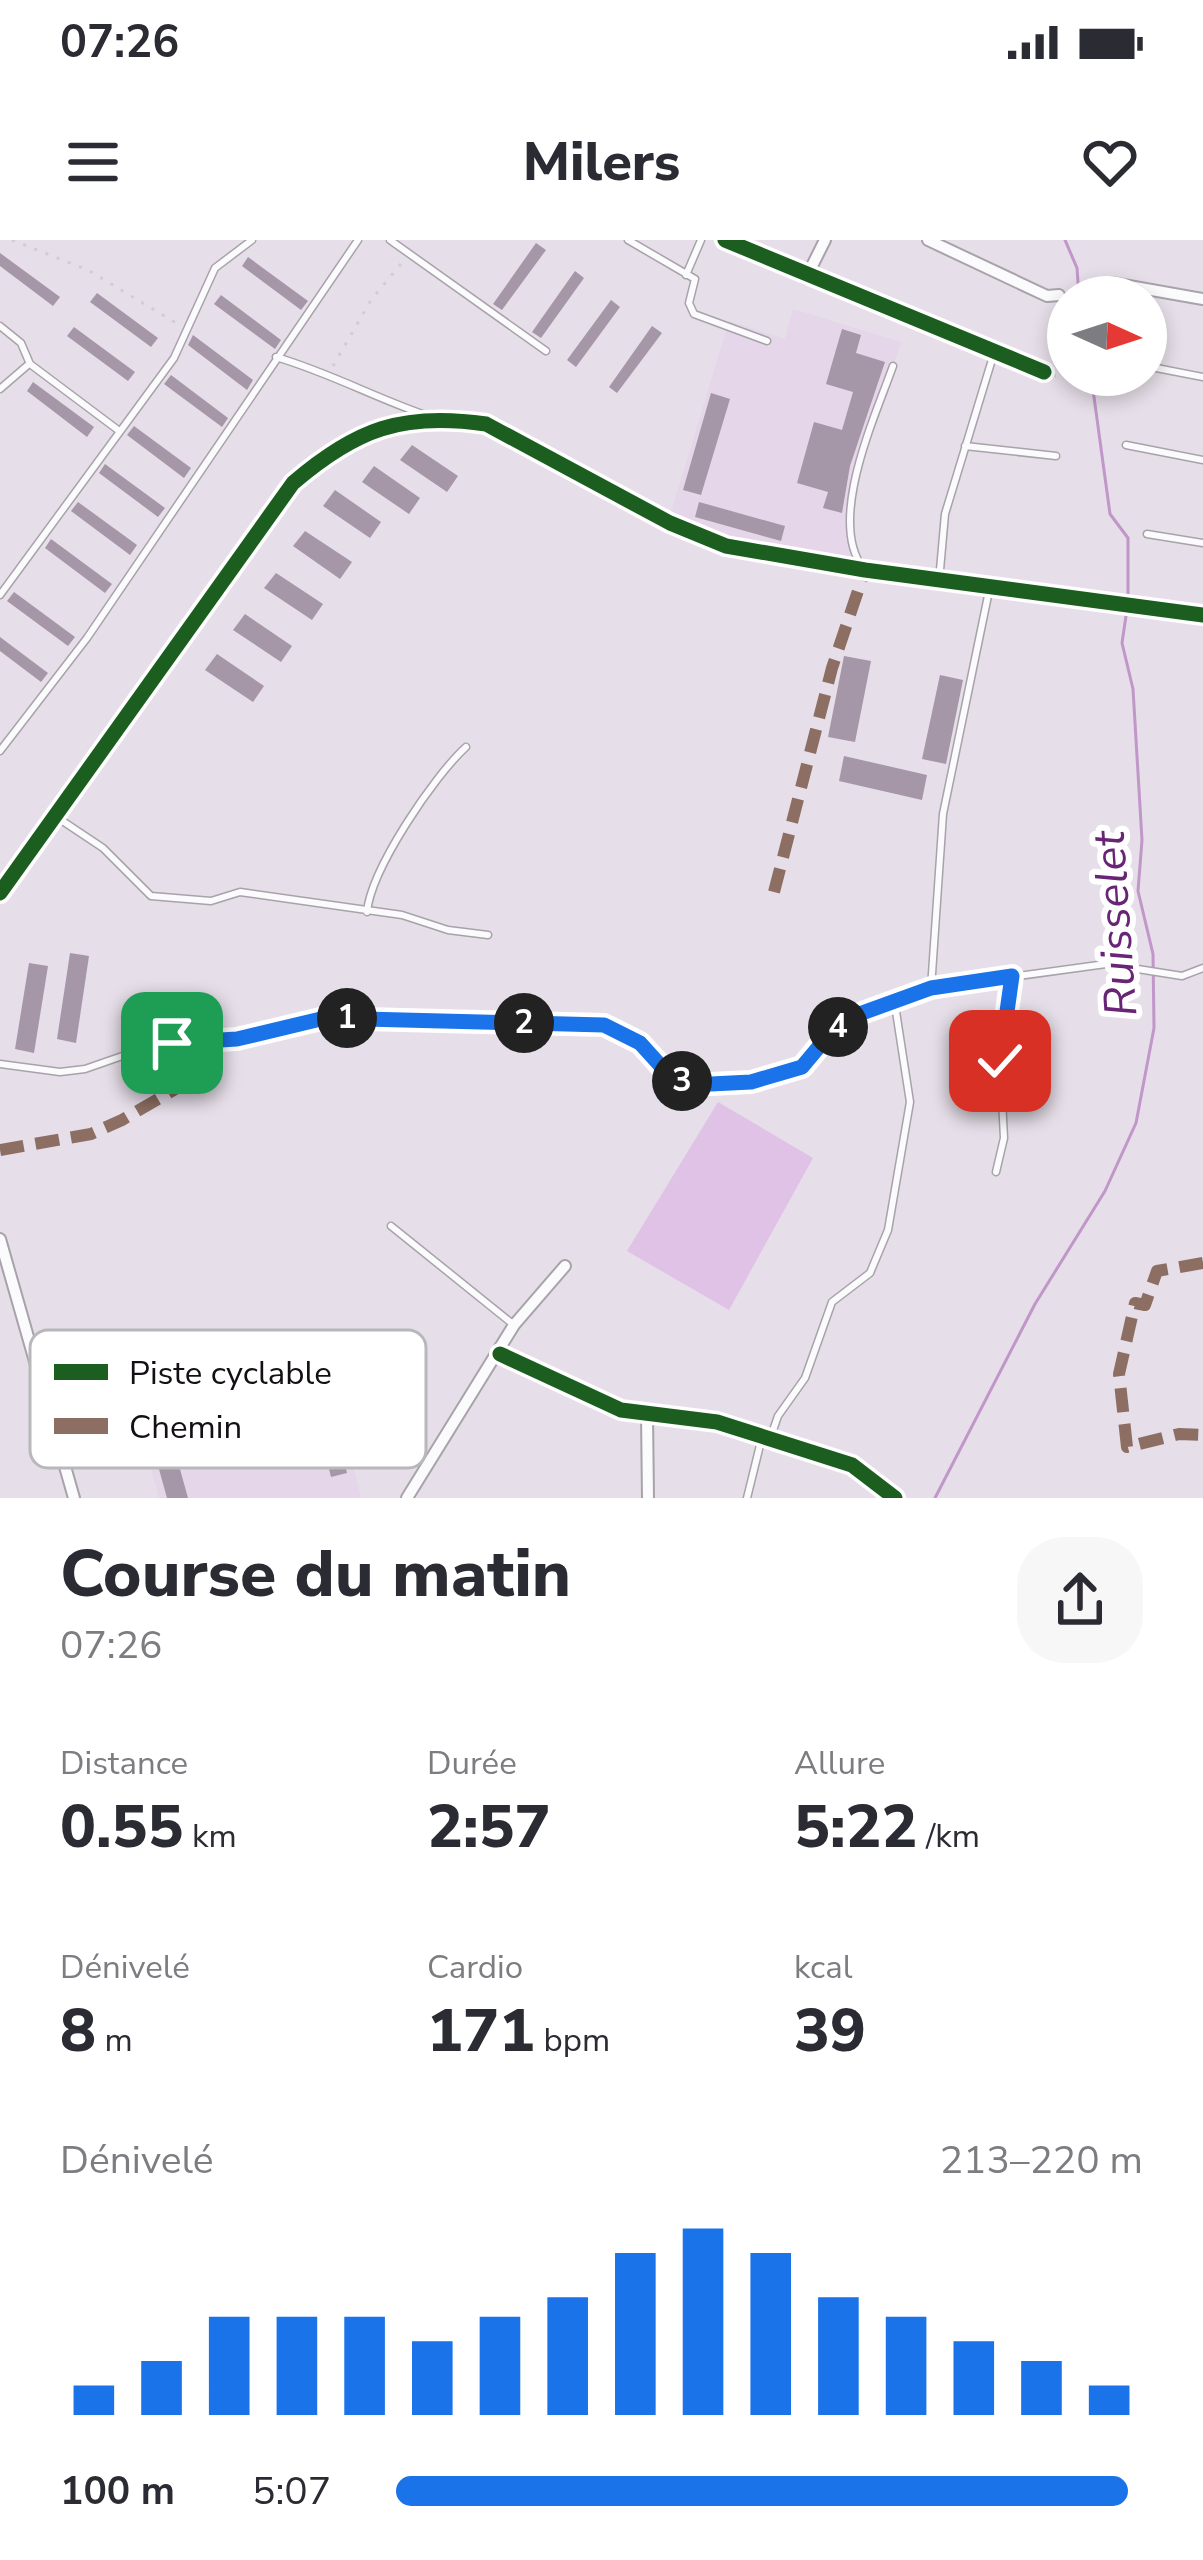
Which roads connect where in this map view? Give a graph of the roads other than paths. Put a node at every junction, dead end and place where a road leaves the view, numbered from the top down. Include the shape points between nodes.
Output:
1 (252, 240) edge
2 (358, 240) edge
3 (390, 240) edge
4 (628, 240) edge
5 (701, 240) edge
6 (725, 240) edge
7 (825, 240) edge
8 (928, 240) edge
9 (686, 275) junction
10 (806, 278) junction
11 (1167, 293) edge
12 (1047, 296) edge
13 (1203, 299) edge
14 (0, 326) edge
15 (767, 340) dead end
16 (545, 351) dead end
17 (994, 352) junction
18 (276, 357) junction
19 (30, 364) junction
20 (893, 366) dead end
21 (1167, 370) edge
22 (1044, 372) road end
23 (1203, 376) edge
24 (0, 389) edge
25 (437, 419) junction
26 (118, 430) junction
27 (965, 446) junction
28 (1126, 446) dead end
29 (1056, 456) dead end
30 (1203, 460) edge
31 (1147, 533) dead end
32 (1203, 543) edge
33 (866, 570) junction
34 (939, 581) junction
35 (990, 586) junction
36 (0, 595) edge
37 (1203, 613) edge
38 (466, 747) dead end
39 (0, 751) edge
40 (55, 816) junction
41 (0, 893) edge
42 (367, 912) junction
43 (488, 934) dead end
44 (1203, 968) edge
45 (1012, 976) junction
46 (931, 988) junction
47 (895, 1004) junction
48 (0, 1064) edge
49 (996, 1172) dead end
50 (391, 1226) dead end
51 (0, 1239) edge
52 (565, 1266) dead end
53 (514, 1325) junction
54 (30, 1344) edge
55 (500, 1354) junction
56 (647, 1415) junction
57 (766, 1438) junction
58 (65, 1468) edge
59 (74, 1498) edge
60 (407, 1498) edge
61 (648, 1498) edge
62 (748, 1498) edge
63 (895, 1498) edge

1 - 26 lane via 215,268 174,358
2 - 18 lane
3 - 16 lane
4 - 9 lane
5 - 9 lane
6 - 10 street
7 - 10 street
8 - 12 street
9 - 15 lane via 695,279 694,314
10 - 17 street
11 - 13 street
14 - 19 lane
17 - 22 street
17 - 27 lane
18 - 25 lane
18 - 39 lane via 87,638
19 - 24 lane
19 - 26 lane
20 - 33 lane via 854,491 851,552
21 - 23 lane
25 - 33 street via 514,435 726,546
25 - 40 street via 392,422 359,436 293,483
26 - 36 lane
27 - 29 lane
27 - 34 lane via 945,514
28 - 30 lane
31 - 32 lane
33 - 34 street
34 - 35 street
35 - 37 street
35 - 46 lane via 943,814
38 - 42 lane via 427,786 371,882
40 - 41 street
40 - 42 lane via 152,896 211,901 240,892
42 - 43 lane
44 - 45 lane via 1182,976 1106,964
45 - 46 lane
45 - 49 lane
46 - 47 lane
47 - 48 lane via 833,1030 802,1067 731,1083 691,1085 669,1075 640,1043 604,1025 348,1018 154,1045 85,1069
47 - 57 lane via 910,1102 888,1230 870,1273 832,1302 818,1349
50 - 53 lane
51 - 54 street
52 - 53 street
53 - 55 street
55 - 56 street
55 - 60 street
56 - 57 street via 717,1422
56 - 61 street
57 - 62 lane
57 - 63 street via 852,1465
58 - 59 street

